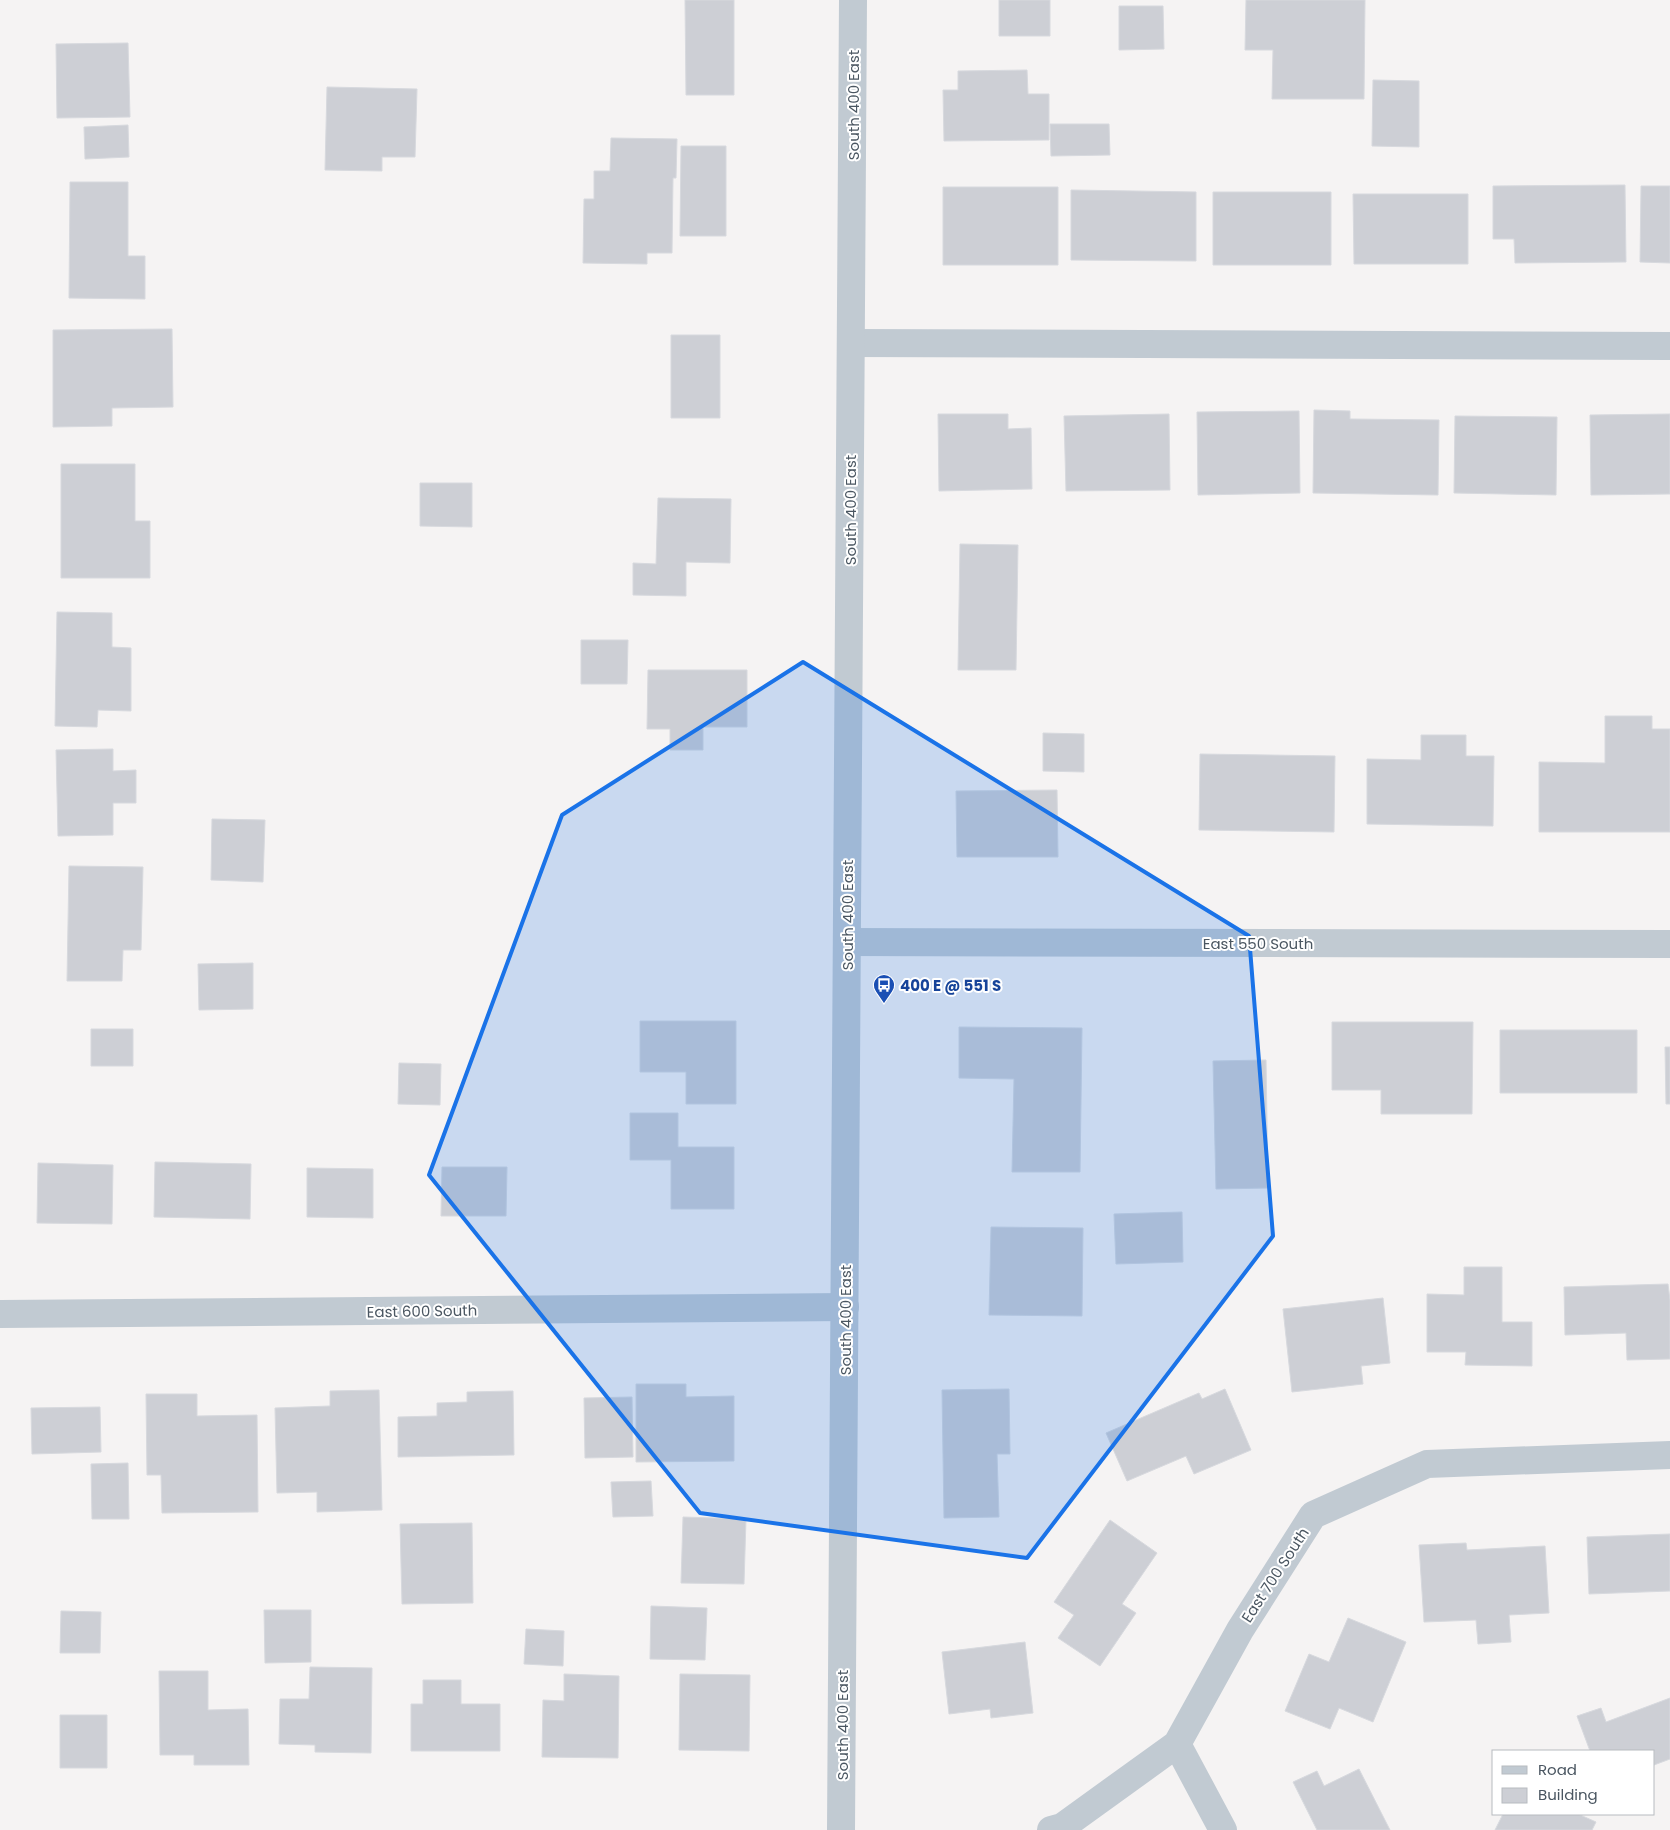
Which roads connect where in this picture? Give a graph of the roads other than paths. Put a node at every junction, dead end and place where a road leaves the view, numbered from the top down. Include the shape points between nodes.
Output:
1 (853, 0) edge
2 (851, 343) junction
3 (1670, 346) edge
4 (847, 942) junction
5 (1670, 944) edge
6 (845, 1307) junction
7 (0, 1314) edge
8 (1670, 1454) edge
9 (1177, 1744) junction
10 (841, 1830) edge
11 (1051, 1830) edge
12 (1223, 1830) edge

1 - 2 street, South 400 East
2 - 3 street
2 - 4 street, South 400 East
4 - 5 street, East 550 South
4 - 6 street, South 400 East
6 - 7 street, East 600 South
6 - 10 street, South 400 East
8 - 9 street, East 700 South via 1427,1464 1313,1515 1240,1630
9 - 11 street, East 700 South via 1062,1827
9 - 12 street

